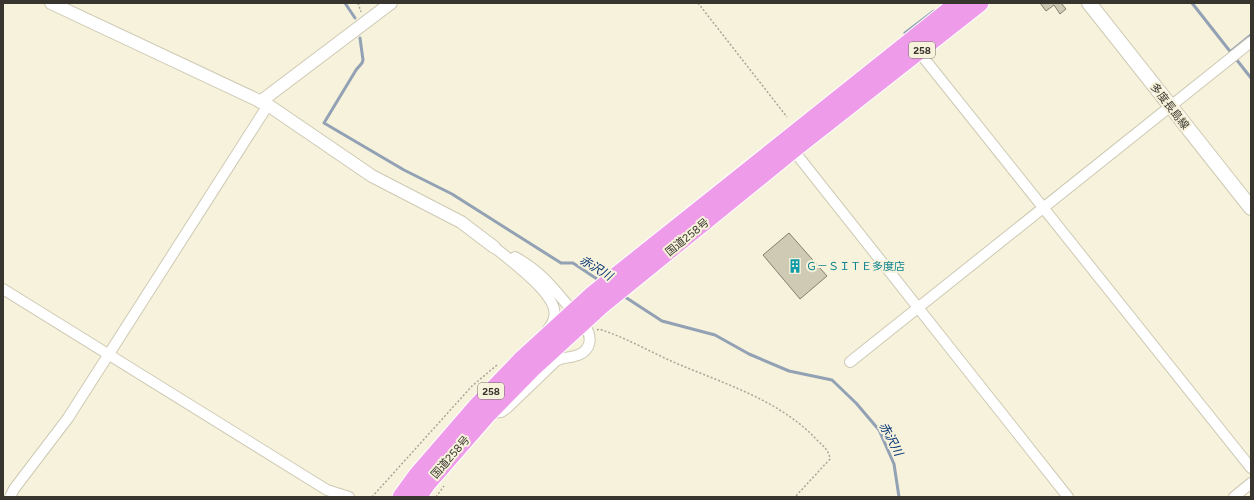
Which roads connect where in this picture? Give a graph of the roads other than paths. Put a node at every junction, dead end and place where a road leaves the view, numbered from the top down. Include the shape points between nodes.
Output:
1 (51, 3) edge
2 (391, 3) edge
3 (958, 3) edge
4 (980, 3) edge
5 (1089, 3) edge
6 (1251, 42) edge
7 (919, 52) junction
8 (264, 103) junction
9 (1170, 106) junction
10 (790, 145) junction
11 (1044, 208) junction
12 (1251, 208) edge
13 (494, 247) junction
14 (3, 289) edge
15 (597, 301) junction
16 (570, 308) dead end
17 (918, 308) junction
18 (587, 329) road end
19 (109, 354) junction
20 (523, 358) junction
21 (850, 362) dead end
22 (488, 414) junction
23 (1251, 468) edge
24 (1251, 483) edge
25 (10, 497) edge
26 (349, 497) edge
27 (401, 497) edge
28 (418, 497) edge
29 (1068, 497) edge
30 (1234, 497) edge

1 - 8 street
2 - 8 street
3 - 10 highway, 国道258号 / 258
4 - 7 highway, 国道258号 / 258
5 - 9 main road, 多度長島線
6 - 9 street
7 - 10 highway, 国道258号 / 258
7 - 11 street
8 - 13 street via 372,176 461,222
8 - 19 street
9 - 11 street
9 - 12 main road, 多度長島線
10 - 15 highway, 国道258号 / 258
10 - 17 street
11 - 17 street
11 - 23 street
13 - 16 street via 540,273
13 - 20 street via 534,280 554,309 553,323
14 - 19 street
15 - 20 highway, 国道258号 / 258
15 - 22 highway, 国道258号 / 258
17 - 21 street
17 - 29 street
18 - 22 street via 590,341 583,352 578,356 560,358 507,408 501,412
19 - 25 street via 68,418
19 - 26 street via 327,490
20 - 27 highway, 国道258号 / 258 via 475,408
22 - 28 highway, 国道258号 / 258
24 - 30 street

